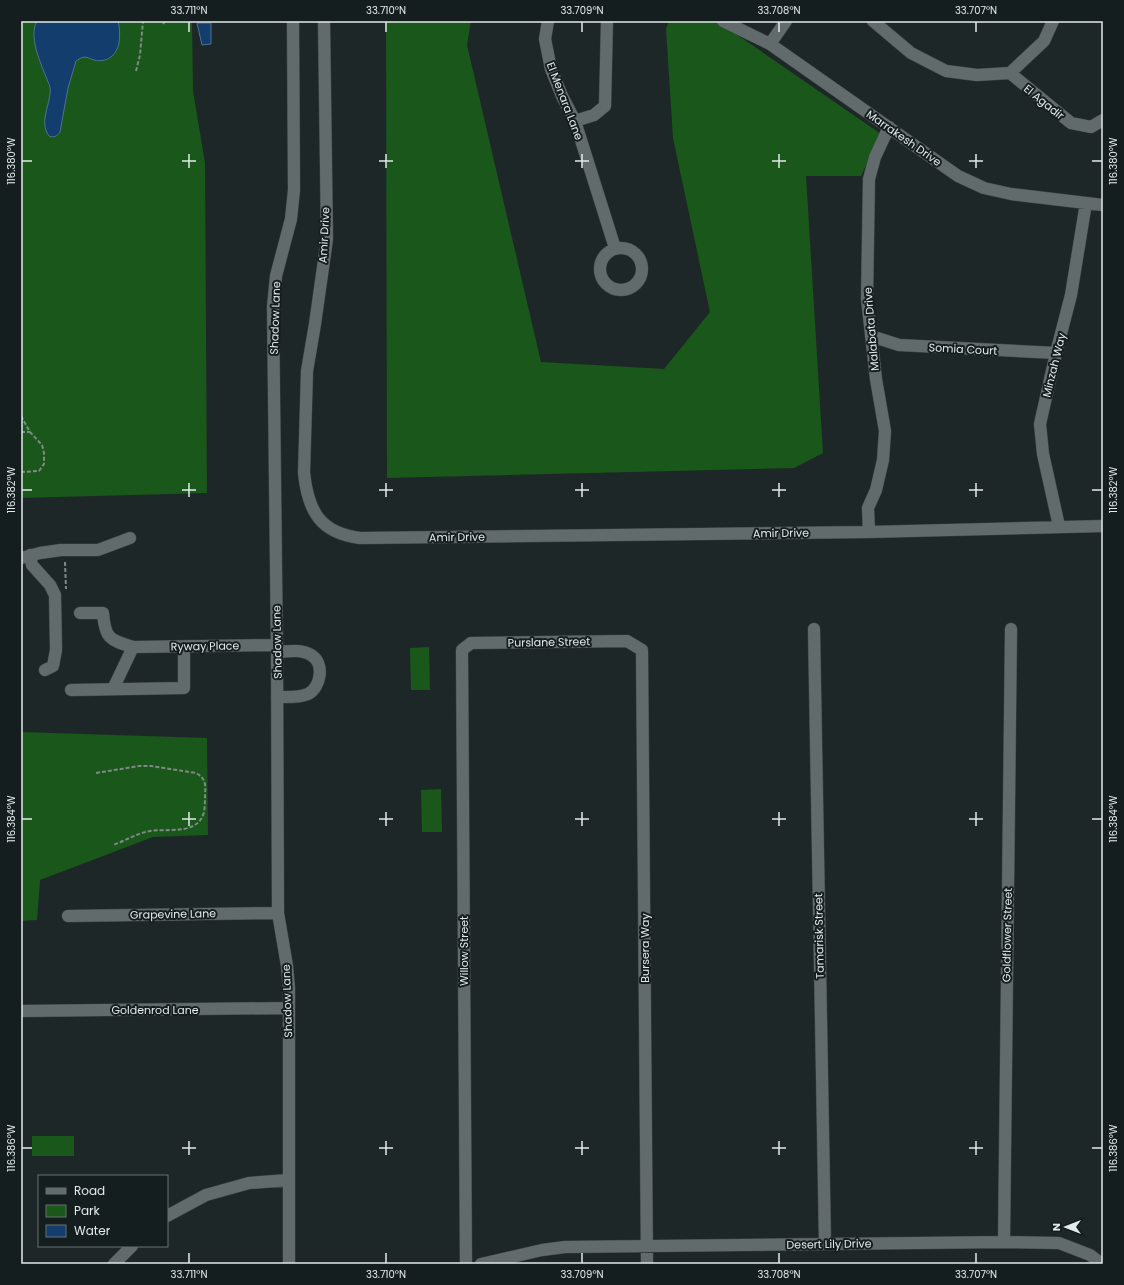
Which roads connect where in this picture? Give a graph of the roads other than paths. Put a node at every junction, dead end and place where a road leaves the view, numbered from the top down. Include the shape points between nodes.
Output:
1 (293, 21) edge
2 (324, 21) edge
3 (548, 21) edge
4 (607, 21) edge
5 (723, 21) edge
6 (786, 21) edge
7 (873, 21) edge
8 (1053, 21) edge
9 (770, 44) junction
10 (1010, 74) junction
11 (1103, 120) edge
12 (575, 121) junction
13 (889, 127) junction
14 (1086, 203) junction
15 (1103, 205) edge
16 (615, 248) dead end
17 (871, 336) junction
18 (1056, 353) junction
19 (1059, 526) junction
20 (1103, 526) edge
21 (869, 532) junction
22 (130, 538) dead end
23 (25, 557) edge
24 (80, 612) dead end
25 (814, 629) dead end
26 (1011, 629) dead end
27 (627, 641) joint
28 (471, 643) joint
29 (133, 647) junction
30 (184, 647) junction
31 (277, 648) junction
32 (45, 670) dead end
33 (113, 689) junction
34 (71, 690) dead end
35 (278, 697) junction
36 (278, 913) junction
37 (68, 916) dead end
38 (289, 1008) junction
39 (21, 1011) edge
40 (289, 1180) junction
41 (168, 1215) edge
42 (1004, 1242) junction
43 (825, 1243) junction
44 (131, 1247) edge
45 (647, 1247) junction
46 (114, 1264) edge
47 (289, 1264) edge
48 (466, 1264) edge
49 (481, 1264) edge
50 (647, 1264) edge
51 (1102, 1264) edge

1 - 31 street, Shadow Lane via 294,190 291,219 276,276 273,307
2 - 21 street, Amir Drive via 326,239 316,324 307,371 304,473 305,488 313,511 328,528 360,538
3 - 12 street, El Menara Lane via 545,39 551,69
4 - 12 street via 605,106 594,115
5 - 9 street, Marrakesh Drive
6 - 9 street
7 - 10 street via 911,53 946,71 977,75
8 - 10 street via 1044,41
9 - 13 street, Marrakesh Drive
10 - 11 street, El Agadir via 1071,123 1091,127
12 - 16 street, El Menara Lane
13 - 14 street, Marrakesh Drive via 958,176 984,188 1011,194
13 - 17 street, Malabata Drive via 875,156 869,179 867,299
14 - 15 street, Marrakesh Drive
14 - 18 street, Minzah Way via 1072,295
17 - 18 street, Somia Court via 899,345
17 - 21 street, Malabata Drive via 886,431 876,490 868,508
18 - 19 street, Minzah Way via 1040,424 1043,454
19 - 20 street, Amir Drive
19 - 21 street, Amir Drive
22 - 23 street via 98,550 65,550
23 - 32 street via 50,585 55,595 56,650 52,666
24 - 29 street, Ryway Place via 103,613 107,635 114,641
25 - 43 street, Tamarisk Street
26 - 42 street, Goldflower Street
27 - 28 street, Purslane Street
27 - 45 street, Bursera Way via 642,650
28 - 48 street, Willow Street via 462,650
29 - 30 street, Ryway Place
29 - 33 street
30 - 31 street, Ryway Place
30 - 33 street via 184,688
31 - 35 street, Shadow Lane
31 - 35 street, Ryway Place via 311,655 319,666 318,682 309,693 302,696
33 - 34 street
35 - 36 street, Shadow Lane
36 - 37 street, Grapevine Lane
36 - 38 street, Shadow Lane via 287,966
38 - 39 street, Goldenrod Lane
38 - 40 street, Shadow Lane
40 - 41 street via 249,1183 206,1195
40 - 47 street, Shadow Lane
42 - 43 street, Desert Lily Drive
42 - 51 street, Desert Lily Drive via 1060,1243 1090,1255
43 - 45 street, Desert Lily Drive
44 - 46 street
45 - 49 street, Desert Lily Drive via 565,1247
45 - 50 street, Bursera Way

